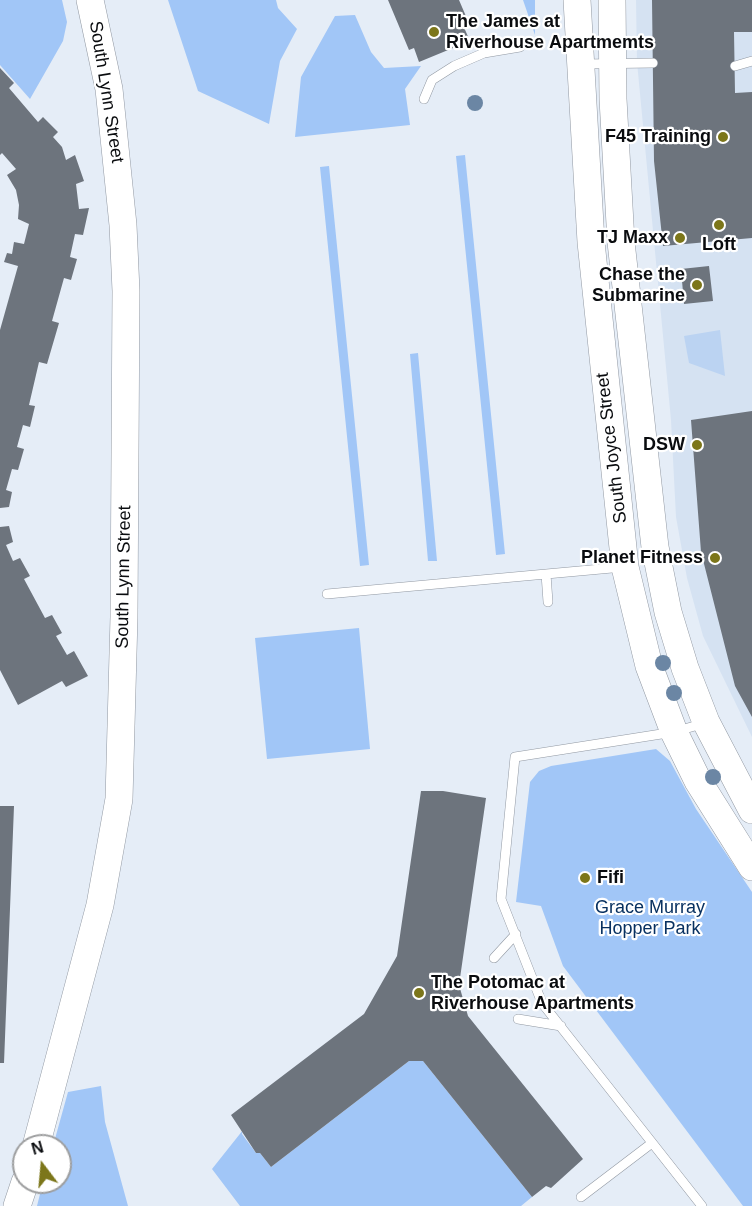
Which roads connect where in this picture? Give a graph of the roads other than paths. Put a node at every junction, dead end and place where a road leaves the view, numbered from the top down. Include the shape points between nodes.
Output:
1 (90, 0) edge
2 (577, 0) edge
3 (612, 0) edge
4 (520, 47) dead end
5 (752, 61) edge
6 (613, 63) junction
7 (653, 63) dead end
8 (579, 64) junction
9 (735, 66) dead end
10 (424, 99) dead end
11 (625, 567) junction
12 (546, 574) junction
13 (327, 594) dead end
14 (548, 602) dead end
15 (706, 722) junction
16 (674, 732) junction
17 (752, 810) edge
18 (752, 867) edge
19 (516, 934) junction
20 (494, 958) dead end
21 (518, 1019) dead end
22 (561, 1026) junction
23 (39, 1134) edge
24 (652, 1143) junction
25 (581, 1197) dead end
26 (702, 1206) edge

1 - 23 main road, South Lynn Street via 109,90 126,291 119,800 100,905
2 - 8 main road, South Joyce Street
3 - 6 main road, South Joyce Street
4 - 10 lane via 484,53 454,66 432,80
5 - 9 lane
6 - 7 lane
6 - 8 lane
6 - 15 main road, South Joyce Street via 621,242 655,547 668,612
8 - 11 main road, South Joyce Street via 598,332
11 - 12 lane
11 - 16 main road, South Joyce Street via 649,666
12 - 13 lane
12 - 14 lane
15 - 16 lane
15 - 17 main road, South Joyce Street
16 - 18 main road, South Joyce Street via 703,791
16 - 19 lane via 515,757 501,899
19 - 20 lane
19 - 22 lane via 542,1003
21 - 22 lane
22 - 24 lane
24 - 25 lane
24 - 26 lane

